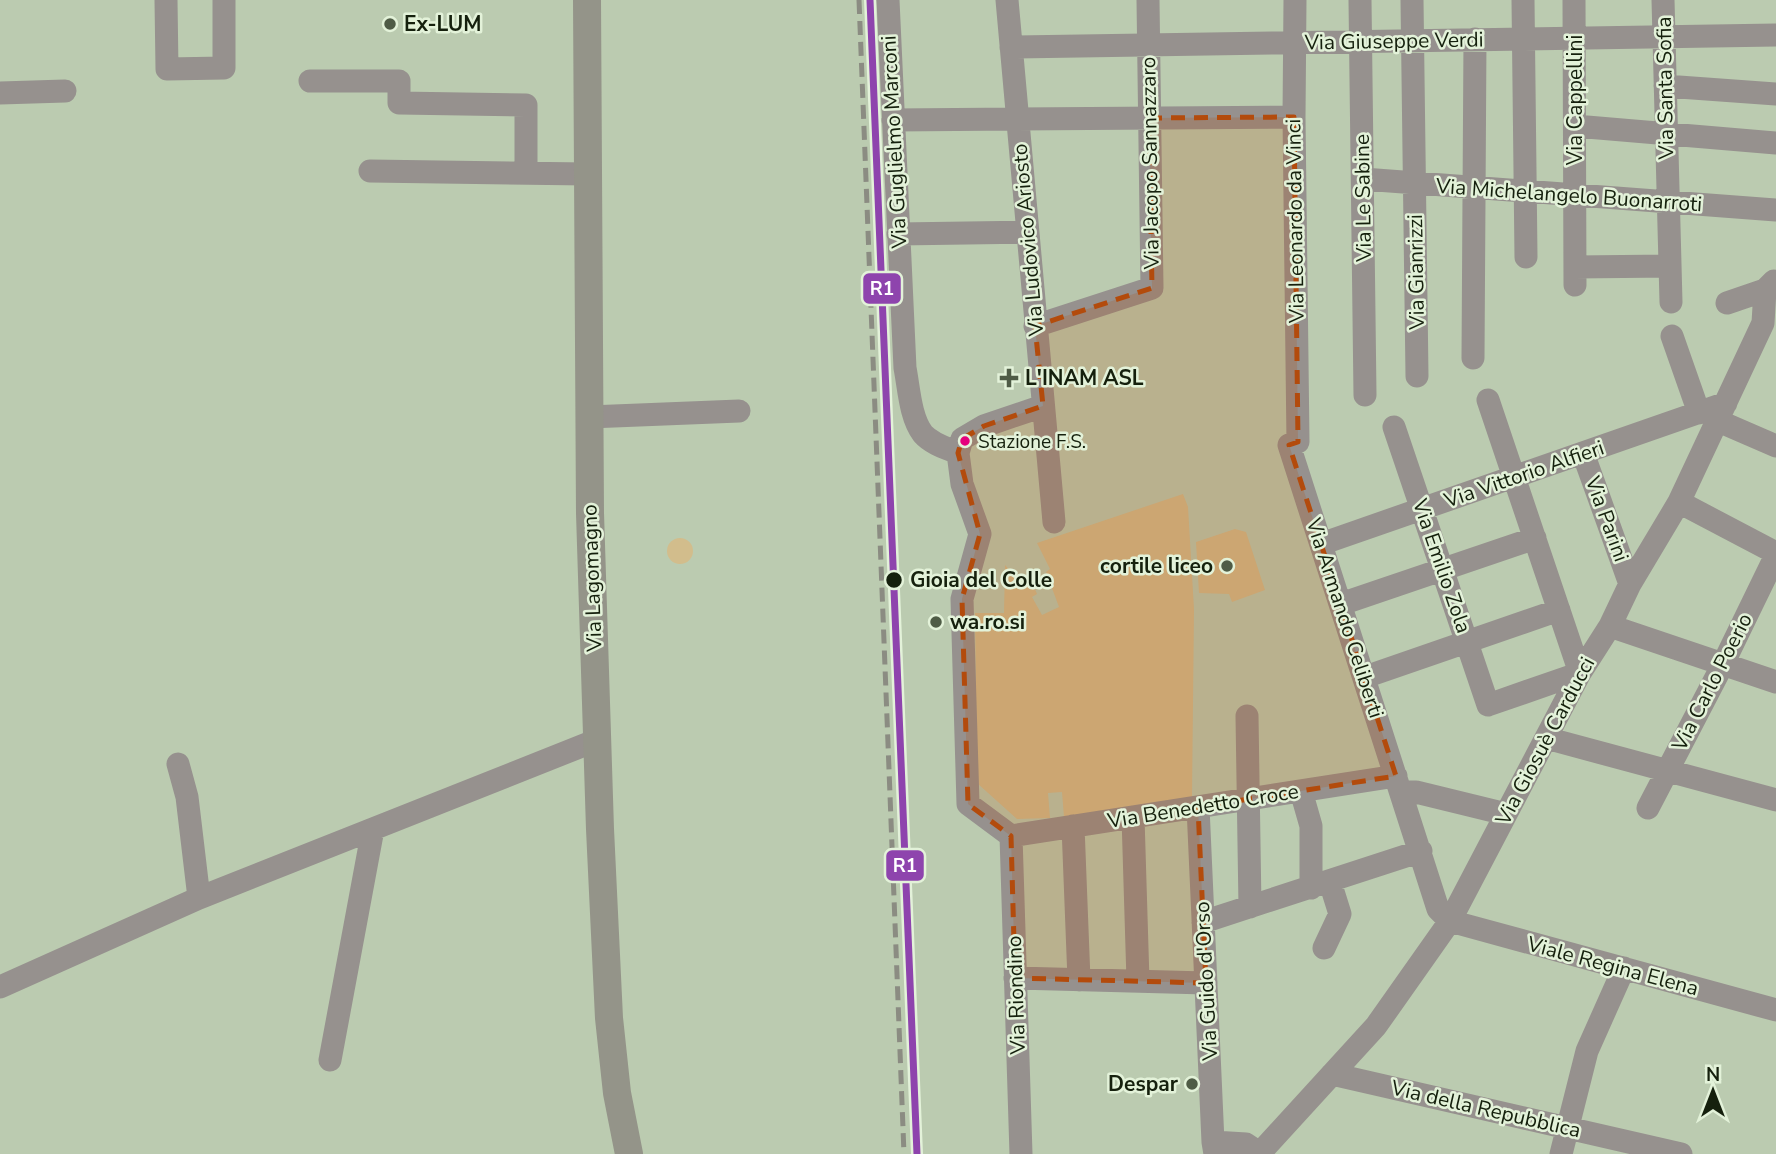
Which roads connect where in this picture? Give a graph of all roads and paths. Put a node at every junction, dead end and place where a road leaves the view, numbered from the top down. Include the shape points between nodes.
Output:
1 (166, 0) edge
2 (224, 0) edge
3 (587, 0) edge
4 (888, 0) edge
5 (1007, 0) edge
6 (1148, 0) edge
7 (1295, 0) edge
8 (1360, 0) edge
9 (1412, 0) edge
10 (1523, 0) edge
11 (1574, 0) edge
12 (1663, 0) edge
13 (1776, 35) edge
14 (1664, 36) junction
15 (1574, 38) junction
16 (1524, 39) junction
17 (1475, 40) junction
18 (1360, 41) junction
19 (1413, 41) junction
20 (1294, 43) junction
21 (1148, 45) junction
22 (1011, 47) junction
23 (310, 80) dead end
24 (1665, 86) junction
25 (65, 92) dead end
26 (0, 93) edge
27 (1776, 94) edge
28 (1294, 117) junction
29 (1149, 118) junction
30 (1018, 119) junction
31 (893, 120) junction
32 (1575, 125) junction
33 (1667, 133) junction
34 (1776, 143) edge
35 (370, 171) dead end
36 (526, 173) junction
37 (588, 174) junction
38 (1363, 179) junction
39 (1415, 183) junction
40 (1475, 187) junction
41 (1526, 191) junction
42 (1575, 195) junction
43 (1668, 202) junction
44 (1776, 210) edge
45 (1027, 232) junction
46 (898, 234) junction
47 (1526, 257) dead end
48 (1670, 266) junction
49 (1771, 285) edge
50 (1671, 302) dead end
51 (1727, 303) dead end
52 (1035, 326) junction
53 (1770, 328) edge
54 (1672, 336) dead end
55 (1473, 358) dead end
56 (1418, 376) dead end
57 (1365, 395) dead end
58 (1488, 400) dead end
59 (1044, 407) junction
60 (739, 411) dead end
61 (1714, 412) junction
62 (590, 417) junction
63 (1394, 427) dead end
64 (1294, 444) joint
65 (1776, 446) edge
66 (958, 453) junction
67 (1583, 453) junction
68 (1514, 477) junction
69 (1679, 502) junction
70 (1423, 509) junction
71 (1054, 522) dead end
72 (1535, 538) junction
73 (1321, 544) junction
74 (1776, 554) edge
75 (1443, 570) junction
76 (1630, 584) junction
77 (1341, 604) junction
78 (1559, 610) junction
79 (1610, 626) junction
80 (1467, 641) junction
81 (1723, 664) junction
82 (1580, 673) junction
83 (1365, 677) junction
84 (1776, 682) edge
85 (1247, 716) dead end
86 (1546, 738) junction
87 (597, 740) junction
88 (178, 764) dead end
89 (1666, 771) junction
90 (1399, 784) junction
91 (1301, 791) junction
92 (1249, 799) junction
93 (1776, 800) edge
94 (1198, 807) junction
95 (1648, 808) dead end
96 (1506, 814) junction
97 (1133, 817) junction
98 (1073, 826) junction
99 (373, 829) junction
100 (1011, 836) junction
101 (1421, 850) junction
102 (1321, 885) junction
103 (200, 898) junction
104 (1250, 907) junction
105 (1450, 921) junction
106 (1203, 922) junction
107 (1324, 948) dead end
108 (1624, 968) junction
109 (1016, 978) junction
110 (1079, 980) junction
111 (1138, 981) junction
112 (1206, 983) junction
113 (0, 987) edge
114 (1776, 1010) edge
115 (330, 1059) dead end
116 (1332, 1074) junction
117 (1567, 1128) junction
118 (1214, 1148) edge
119 (629, 1154) edge
120 (1021, 1154) edge
121 (1260, 1154) edge
122 (1561, 1154) edge
123 (1681, 1154) edge

1 - 2 street via 167,69 225,68
3 - 37 main road, Via Lagomagno
4 - 31 street, Via Guglielmo Marconi
5 - 22 street, Via Ludovico Ariosto
6 - 21 street, Via Jacopo Sannazzaro
7 - 20 street, Via Leonardo da Vinci
8 - 18 street, Via Le Sabine
9 - 19 street, Via Gianrizzi
10 - 16 street
11 - 15 street, Via Cappellini
12 - 14 street, Via Santa Sofia
13 - 14 street, Via Giuseppe Verdi
14 - 15 street, Via Giuseppe Verdi
14 - 24 street, Via Santa Sofia
15 - 16 street, Via Giuseppe Verdi
15 - 32 street, Via Cappellini
16 - 17 street, Via Giuseppe Verdi
16 - 41 street
17 - 19 street, Via Giuseppe Verdi
17 - 40 street
18 - 19 street, Via Giuseppe Verdi
18 - 20 street, Via Giuseppe Verdi
18 - 38 street, Via Le Sabine
19 - 39 street, Via Gianrizzi
20 - 21 street, Via Giuseppe Verdi
20 - 28 street, Via Leonardo da Vinci
21 - 22 street, Via Giuseppe Verdi
21 - 29 street, Via Jacopo Sannazzaro
22 - 30 street, Via Ludovico Ariosto
23 - 36 street via 399,81 399,103 526,105
24 - 27 street
24 - 33 street, Via Santa Sofia
25 - 26 street
28 - 29 street
28 - 64 street, Via Leonardo da Vinci
29 - 30 street
29 - 52 street, Via Jacopo Sannazzaro via 1152,288
30 - 31 street
30 - 45 street, Via Ludovico Ariosto
31 - 46 street, Via Guglielmo Marconi
32 - 33 street
32 - 42 street, Via Cappellini
33 - 34 street
33 - 43 street, Via Santa Sofia
35 - 36 street
36 - 37 street
37 - 62 main road, Via Lagomagno
38 - 39 street, Via Michelangelo Buonarroti
38 - 57 street, Via Le Sabine
39 - 40 street, Via Michelangelo Buonarroti
39 - 56 street, Via Gianrizzi
40 - 41 street, Via Michelangelo Buonarroti
40 - 55 street
41 - 42 street, Via Michelangelo Buonarroti
41 - 47 street
42 - 43 street, Via Michelangelo Buonarroti
42 - 48 street, Via Cappellini via 1575,276
43 - 44 street, Via Michelangelo Buonarroti
43 - 48 street, Via Santa Sofia
45 - 46 street
45 - 52 street, Via Ludovico Ariosto
46 - 66 street, Via Guglielmo Marconi via 905,368 915,418 934,443
48 - 50 street, Via Santa Sofia
49 - 51 street
49 - 53 street, Via Giosuè Carducci
52 - 59 street, Via Ludovico Ariosto
53 - 61 street, Via Giosuè Carducci
54 - 61 street
58 - 68 street
59 - 66 street via 984,426 962,439
59 - 71 street, Via Ludovico Ariosto
60 - 62 street
61 - 65 street
61 - 67 street, Via Vittorio Alfieri
61 - 69 street, Via Giosuè Carducci
62 - 87 main road, Via Lagomagno
63 - 70 street, Via Emilio Zola
64 - 73 street, Via Armando Celiberti
66 - 100 street via 962,484 980,534 962,599 968,804
67 - 68 street, Via Vittorio Alfieri
67 - 76 street, Via Parini
68 - 70 street, Via Vittorio Alfieri
68 - 72 street
69 - 74 street
69 - 76 street, Via Giosuè Carducci
70 - 73 street, Via Vittorio Alfieri
70 - 75 street, Via Emilio Zola
72 - 75 street
72 - 78 street
73 - 77 street, Via Armando Celiberti
74 - 81 street, Via Carlo Poerio
75 - 77 street
75 - 80 street, Via Emilio Zola
76 - 79 street, Via Giosuè Carducci
77 - 83 street, Via Armando Celiberti
78 - 80 street
78 - 82 street
79 - 81 street
79 - 82 street, Via Giosuè Carducci
80 - 82 street, Via Emilio Zola via 1488,705
80 - 83 street
81 - 84 street
81 - 89 street, Via Carlo Poerio
82 - 86 street, Via Giosuè Carducci
83 - 90 street, Via Armando Celiberti
85 - 92 street
86 - 89 street
86 - 96 street, Via Giosuè Carducci
87 - 99 street
87 - 119 main road, Via Lagomagno via 608,1018
88 - 103 street via 187,797
89 - 93 street
89 - 95 street, Via Carlo Poerio
90 - 91 street, Via Benedetto Croce
90 - 96 street
90 - 101 street, Via Armando Celiberti
91 - 92 street, Via Benedetto Croce
91 - 102 street
92 - 94 street, Via Benedetto Croce
92 - 104 street
94 - 97 street, Via Benedetto Croce
94 - 106 street, Via Guido d'Orso
96 - 105 street, Via Giosuè Carducci
97 - 98 street, Via Benedetto Croce
97 - 111 street
98 - 100 street, Via Benedetto Croce
98 - 110 street
99 - 103 street
99 - 115 street
100 - 109 street, Via Riondino
101 - 102 street
101 - 105 street, Via Armando Celiberti via 1438,908
102 - 104 street
102 - 107 street via 1340,914
103 - 113 street
104 - 106 street
105 - 108 street, Viale Regina Elena
105 - 116 street, Via Giosuè Carducci via 1376,1026
106 - 112 street, Via Guido d'Orso
108 - 114 street, Viale Regina Elena
108 - 117 street via 1587,1051
109 - 110 street
109 - 120 street, Via Riondino
110 - 111 street
111 - 112 street
112 - 118 street, Via Guido d'Orso
116 - 117 street, Via della Repubblica
116 - 121 street, Via Giosuè Carducci
117 - 122 street
117 - 123 street, Via della Repubblica
118 - 121 street via 1246,1144

